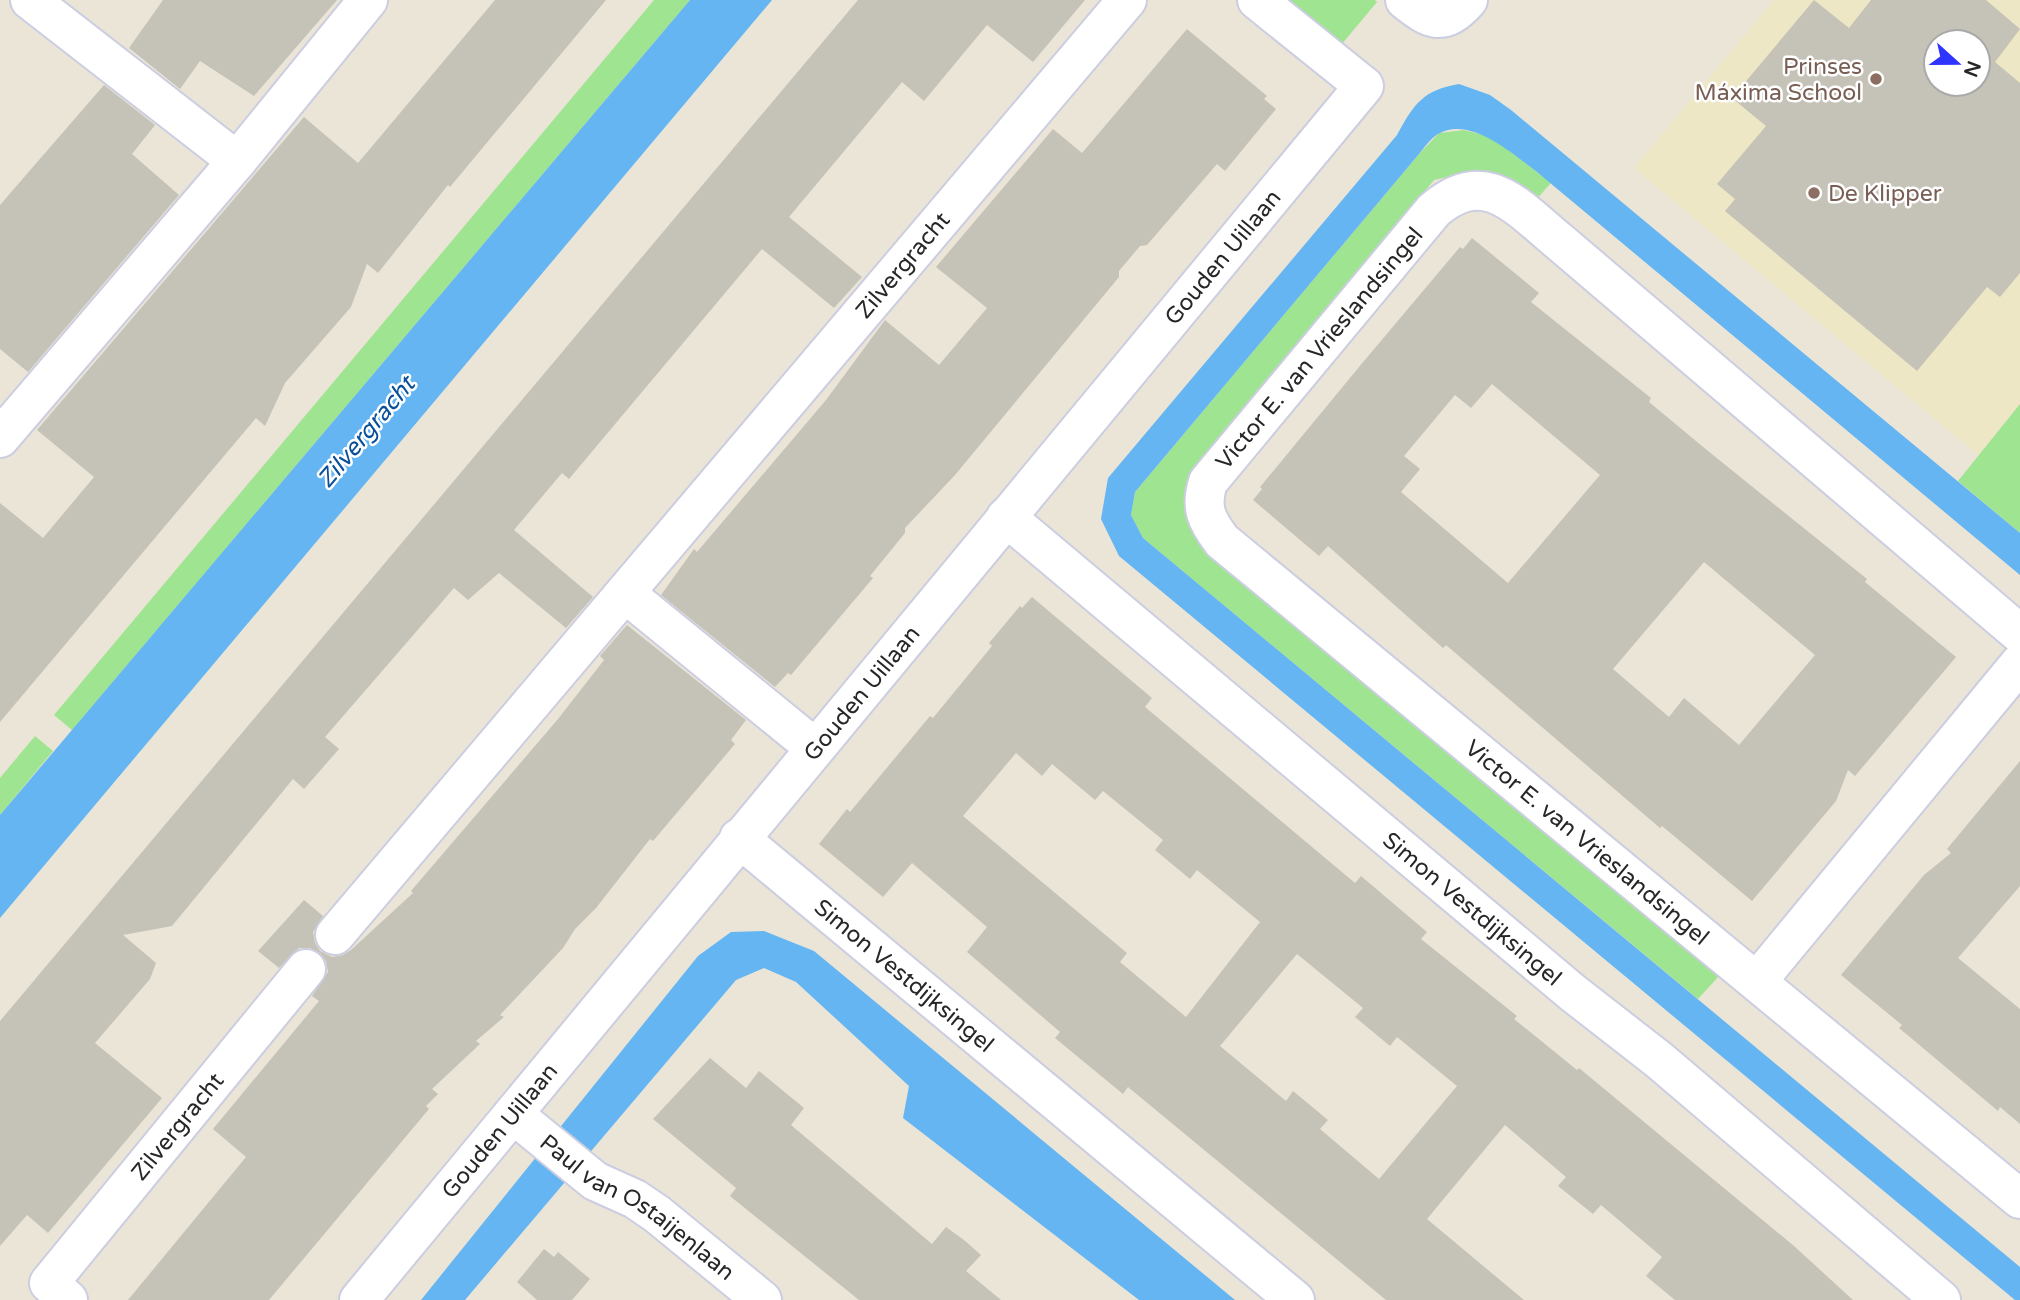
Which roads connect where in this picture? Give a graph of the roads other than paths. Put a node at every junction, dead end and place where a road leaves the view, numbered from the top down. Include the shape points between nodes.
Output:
1 (30, 0) edge
2 (368, 0) edge
3 (1127, 0) edge
4 (1257, 0) edge
5 (1405, 0) edge
6 (1466, 3) edge
7 (237, 161) junction
8 (0, 438) edge
9 (1006, 517) junction
10 (626, 594) junction
11 (2020, 634) edge
12 (2020, 663) edge
13 (815, 748) junction
14 (739, 838) junction
15 (335, 935) dead end
16 (306, 969) dead end
17 (1758, 980) junction
18 (527, 1126) junction
19 (2020, 1199) edge
20 (59, 1292) edge
21 (359, 1300) edge
22 (762, 1300) edge
23 (1295, 1300) edge
24 (1941, 1300) edge

1 - 7 street
2 - 7 street
3 - 10 street, Zilvergracht
4 - 9 street, Gouden Uillaan via 1364,86
5 - 6 street via 1431,19 1452,16
7 - 8 street
9 - 13 street, Gouden Uillaan
9 - 24 street, Simon Vestdijksingel
10 - 13 street
10 - 15 street, Zilvergracht
11 - 17 street, Victor E. van Vrieslandsingel via 1561,243 1495,193 1481,189 1451,196 1434,210 1208,482 1202,501 1208,522 1222,541
12 - 17 street
13 - 14 street, Gouden Uillaan
14 - 18 street, Gouden Uillaan
14 - 23 street, Simon Vestdijksingel
16 - 20 street, Zilvergracht
17 - 19 street, Victor E. van Vrieslandsingel
18 - 21 street, Gouden Uillaan
18 - 22 street, Paul van Ostaijenlaan via 595,1181 657,1214

